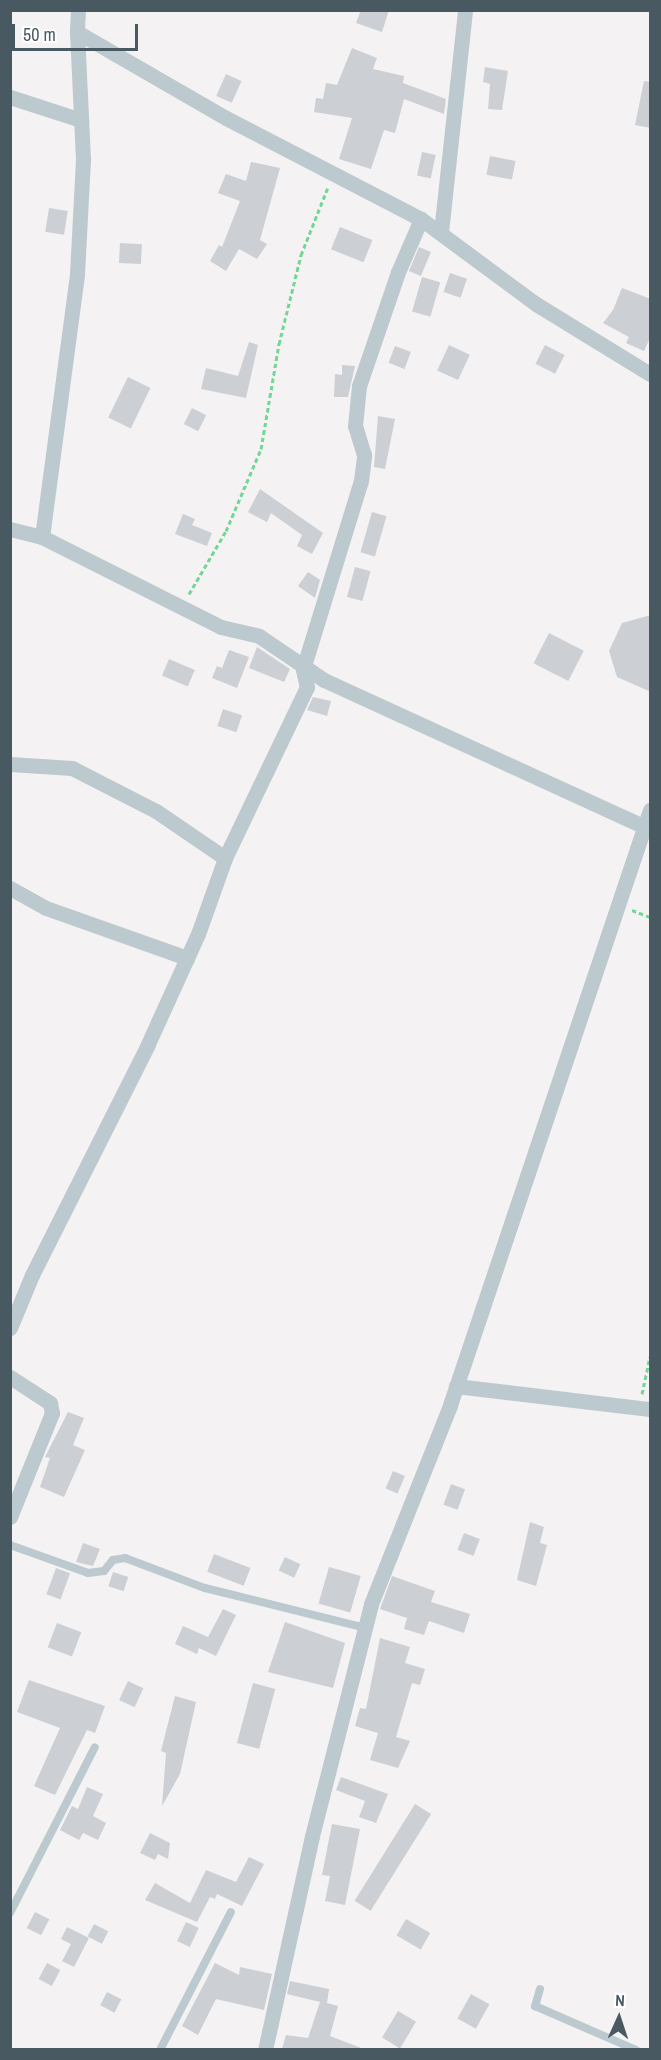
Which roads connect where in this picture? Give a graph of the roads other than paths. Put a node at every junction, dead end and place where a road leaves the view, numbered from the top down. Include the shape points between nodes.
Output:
1 (78, 10) edge
2 (465, 10) edge
3 (77, 32) junction
4 (10, 97) edge
5 (81, 120) junction
6 (421, 219) junction
7 (441, 232) junction
8 (651, 374) edge
9 (10, 529) edge
10 (42, 537) junction
11 (303, 669) junction
12 (10, 764) edge
13 (651, 810) edge
14 (643, 826) junction
15 (225, 858) junction
16 (10, 888) edge
17 (187, 958) junction
18 (10, 1328) edge
19 (10, 1377) edge
20 (456, 1386) junction
21 (645, 1408) edge
22 (10, 1517) edge
23 (10, 1545) edge
24 (365, 1629) junction
25 (95, 1747) dead end
26 (231, 1912) dead end
27 (10, 1913) edge
28 (540, 1989) dead end
29 (160, 2049) edge
30 (265, 2049) edge
31 (636, 2049) edge

1 - 3 street
2 - 7 street
3 - 5 street
3 - 6 street via 226,118
4 - 5 street
5 - 10 street via 77,274
6 - 7 street
6 - 11 street via 398,272 359,386 355,426 364,455 361,481
7 - 8 street via 536,304
9 - 10 street
10 - 11 street via 220,627 259,636
11 - 14 street
11 - 15 street via 307,687
12 - 15 street via 72,768 156,811
13 - 14 street
14 - 20 street
15 - 17 street
16 - 17 street via 46,908
17 - 18 street
19 - 22 street via 50,1402 52,1413
20 - 21 street
20 - 24 street
23 - 24 lane via 88,1573 104,1572 113,1560 125,1558 206,1588
24 - 30 street via 312,1836
25 - 27 lane
26 - 29 lane
28 - 31 lane via 535,2006

